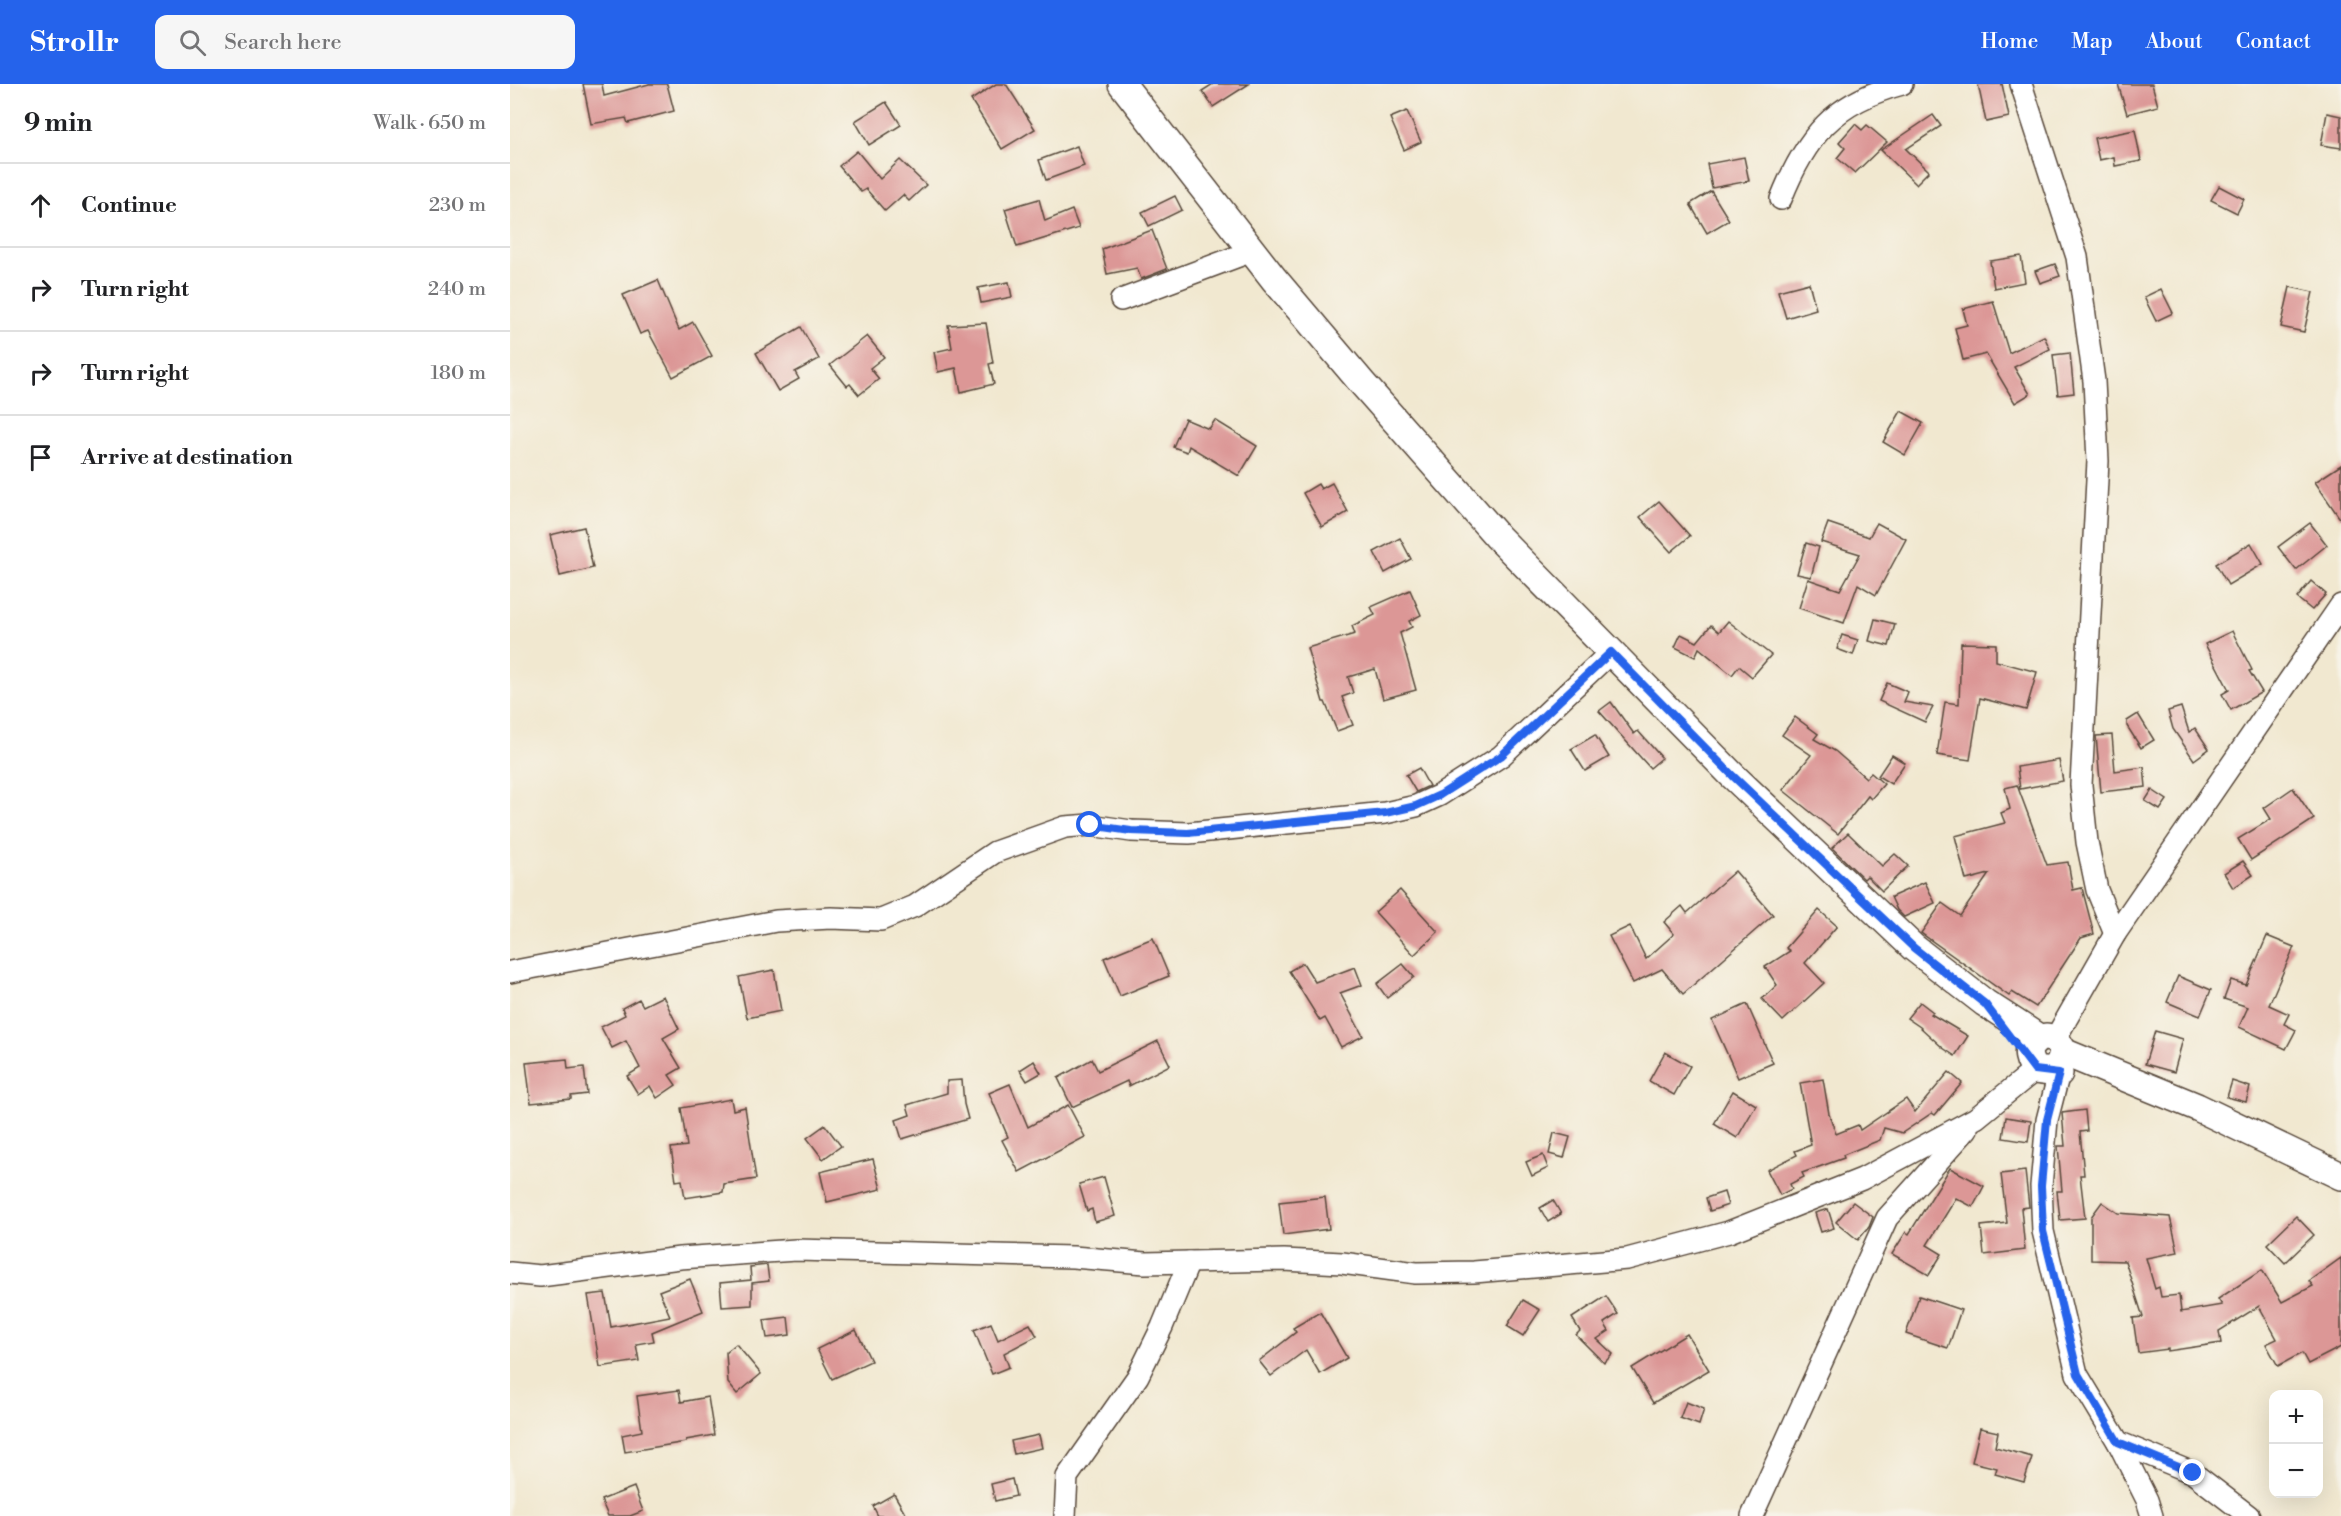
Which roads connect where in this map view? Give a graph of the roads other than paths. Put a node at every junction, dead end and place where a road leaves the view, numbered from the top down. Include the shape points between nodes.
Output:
1 (1122, 84) edge
2 (1902, 84) edge
3 (2021, 84) edge
4 (1780, 199) dead end
5 (1252, 251) junction
6 (1121, 300) dead end
7 (2341, 605) edge
8 (1611, 652) junction
9 (2115, 934) junction
10 (510, 972) edge
11 (2048, 1057) junction
12 (1976, 1119) junction
13 (2341, 1176) edge
14 (1189, 1262) junction
15 (510, 1273) edge
16 (2118, 1442) junction
17 (1065, 1516) edge
18 (1752, 1516) edge
19 (2152, 1516) edge
20 (2249, 1516) edge

1 - 5 main road
2 - 4 street via 1850,106 1822,125 1794,167
3 - 9 street via 2077,257 2094,381 2098,461 2081,784 2097,890
5 - 6 street
5 - 8 main road via 1483,520
7 - 9 street
8 - 10 street via 1501,756 1416,806 1385,813 1188,833 1065,826 994,852 915,906 881,920 776,921
8 - 11 main road via 1733,776 1914,948
9 - 11 street
11 - 12 street
11 - 13 main road via 2197,1107
11 - 16 street via 2041,1186 2043,1231 2078,1374
12 - 14 street via 1862,1179 1730,1232 1627,1259 1416,1273 1284,1260
12 - 18 street via 1887,1218
14 - 15 street via 796,1250 680,1258 540,1276
14 - 17 street via 1138,1376 1067,1477
16 - 19 street
16 - 20 street via 2193,1473

